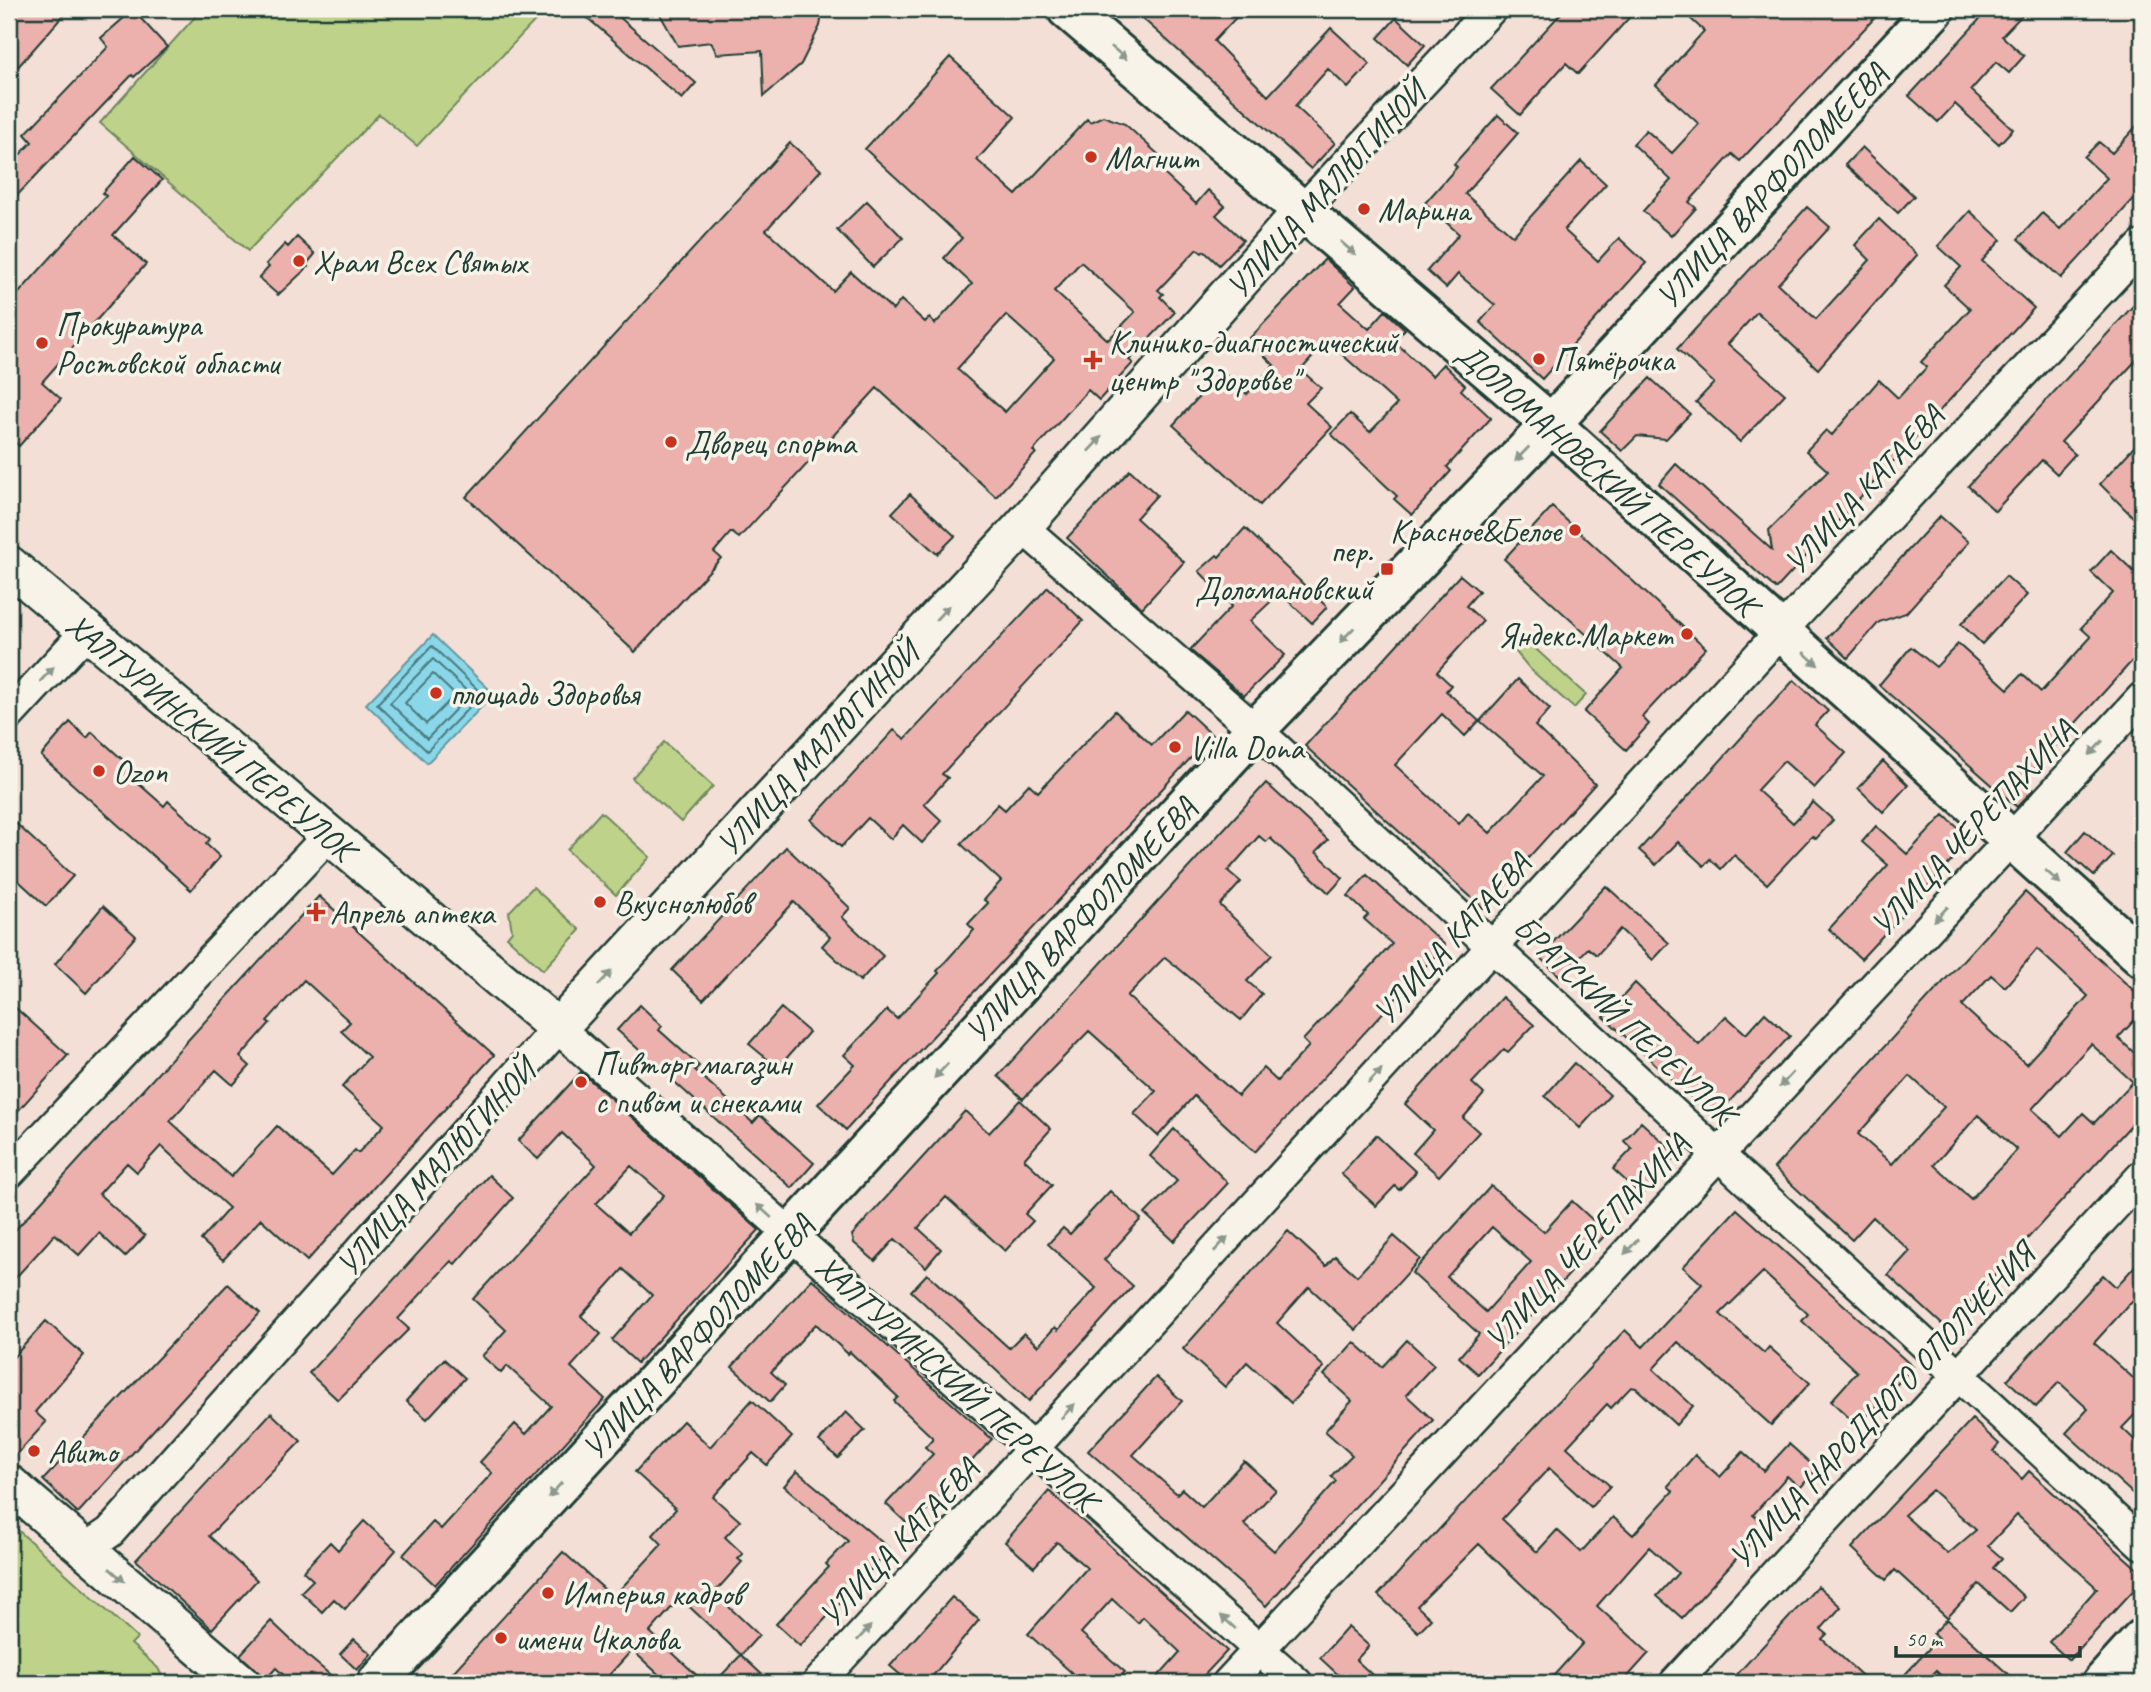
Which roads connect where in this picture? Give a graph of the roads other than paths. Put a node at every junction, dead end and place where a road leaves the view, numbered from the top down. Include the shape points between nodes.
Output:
1 (1491, 9) edge
2 (1935, 9) edge
3 (1072, 10) edge
4 (1304, 209) junction
5 (2142, 246) edge
6 (1551, 424) junction
7 (1022, 527) junction
8 (9, 565) edge
9 (86, 632) junction
10 (1781, 632) junction
11 (2142, 698) edge
12 (9, 715) edge
13 (1255, 730) junction
14 (329, 835) junction
15 (2011, 839) junction
16 (1493, 948) junction
17 (2142, 957) edge
18 (558, 1028) junction
19 (1717, 1153) junction
20 (9, 1173) edge
21 (2142, 1176) edge
22 (790, 1234) junction
23 (1959, 1375) junction
24 (1033, 1449) junction
25 (9, 1483) edge
26 (2142, 1544) edge
27 (86, 1549) junction
28 (2142, 1639) edge
29 (1259, 1649) junction
30 (241, 1683) edge
31 (377, 1683) edge
32 (818, 1683) edge
33 (1228, 1683) edge
34 (1297, 1683) edge
35 (1675, 1683) edge
36 (2102, 1683) edge

1 - 4 street, УЛИЦА МАЛЮГИНОЙ
2 - 6 main road, УЛИЦА ВАРФОЛОМЕЕВА
3 -> 4 main road, ДОЛОМАНОВСКИЙ ПЕРЕУЛОК
4 -> 6 main road, ДОЛОМАНОВСКИЙ ПЕРЕУЛОК
7 -> 4 street, УЛИЦА МАЛЮГИНОЙ
5 - 10 street, УЛИЦА КАТАЕВА
6 - 10 main road, ДОЛОМАНОВСКИЙ ПЕРЕУЛОК
6 -> 13 main road, УЛИЦА ВАРФОЛОМЕЕВА
7 - 13 street, БРАТСКИЙ ПЕРЕУЛОК
18 -> 7 street, УЛИЦА МАЛЮГИНОЙ
8 - 9 street, ХАЛТУРИНСКИЙ ПЕРЕУЛОК
12 -> 9 street
9 - 14 street, ХАЛТУРИНСКИЙ ПЕРЕУЛОК
10 -> 15 main road, ДОЛОМАНОВСКИЙ ПЕРЕУЛОК
10 - 16 street, УЛИЦА КАТАЕВА
11 -> 15 street, УЛИЦА ЧЕРЕПАХИНА
13 - 16 street, БРАТСКИЙ ПЕРЕУЛОК
13 -> 22 main road, УЛИЦА ВАРФОЛОМЕЕВА
14 - 18 street, ХАЛТУРИНСКИЙ ПЕРЕУЛОК
14 - 20 street
15 -> 17 main road, ДОЛОМАНОВСКИЙ ПЕРЕУЛОК
15 -> 19 street, УЛИЦА ЧЕРЕПАХИНА
16 - 19 street, БРАТСКИЙ ПЕРЕУЛОК
24 -> 16 street, УЛИЦА КАТАЕВА
22 -> 18 street, ХАЛТУРИНСКИЙ ПЕРЕУЛОК
18 - 27 street, УЛИЦА МАЛЮГИНОЙ via 110,1532
19 - 23 street, БРАТСКИЙ ПЕРЕУЛОК
19 -> 29 street, УЛИЦА ЧЕРЕПАХИНА
21 - 23 street, УЛИЦА НАРОДНОГО ОПОЛЧЕНИЯ
22 - 24 street, ХАЛТУРИНСКИЙ ПЕРЕУЛОК
22 -> 31 main road, УЛИЦА ВАРФОЛОМЕЕВА
23 - 26 street, БРАТСКИЙ ПЕРЕУЛОК
23 - 35 street, УЛИЦА НАРОДНОГО ОПОЛЧЕНИЯ
29 -> 24 street, ХАЛТУРИНСКИЙ ПЕРЕУЛОК
32 -> 24 street, УЛИЦА КАТАЕВА
25 - 27 street
27 -> 30 street
28 - 36 main road
29 - 33 street, УЛИЦА ЧЕРЕПАХИНА
29 - 34 street, ХАЛТУРИНСКИЙ ПЕРЕУЛОК

